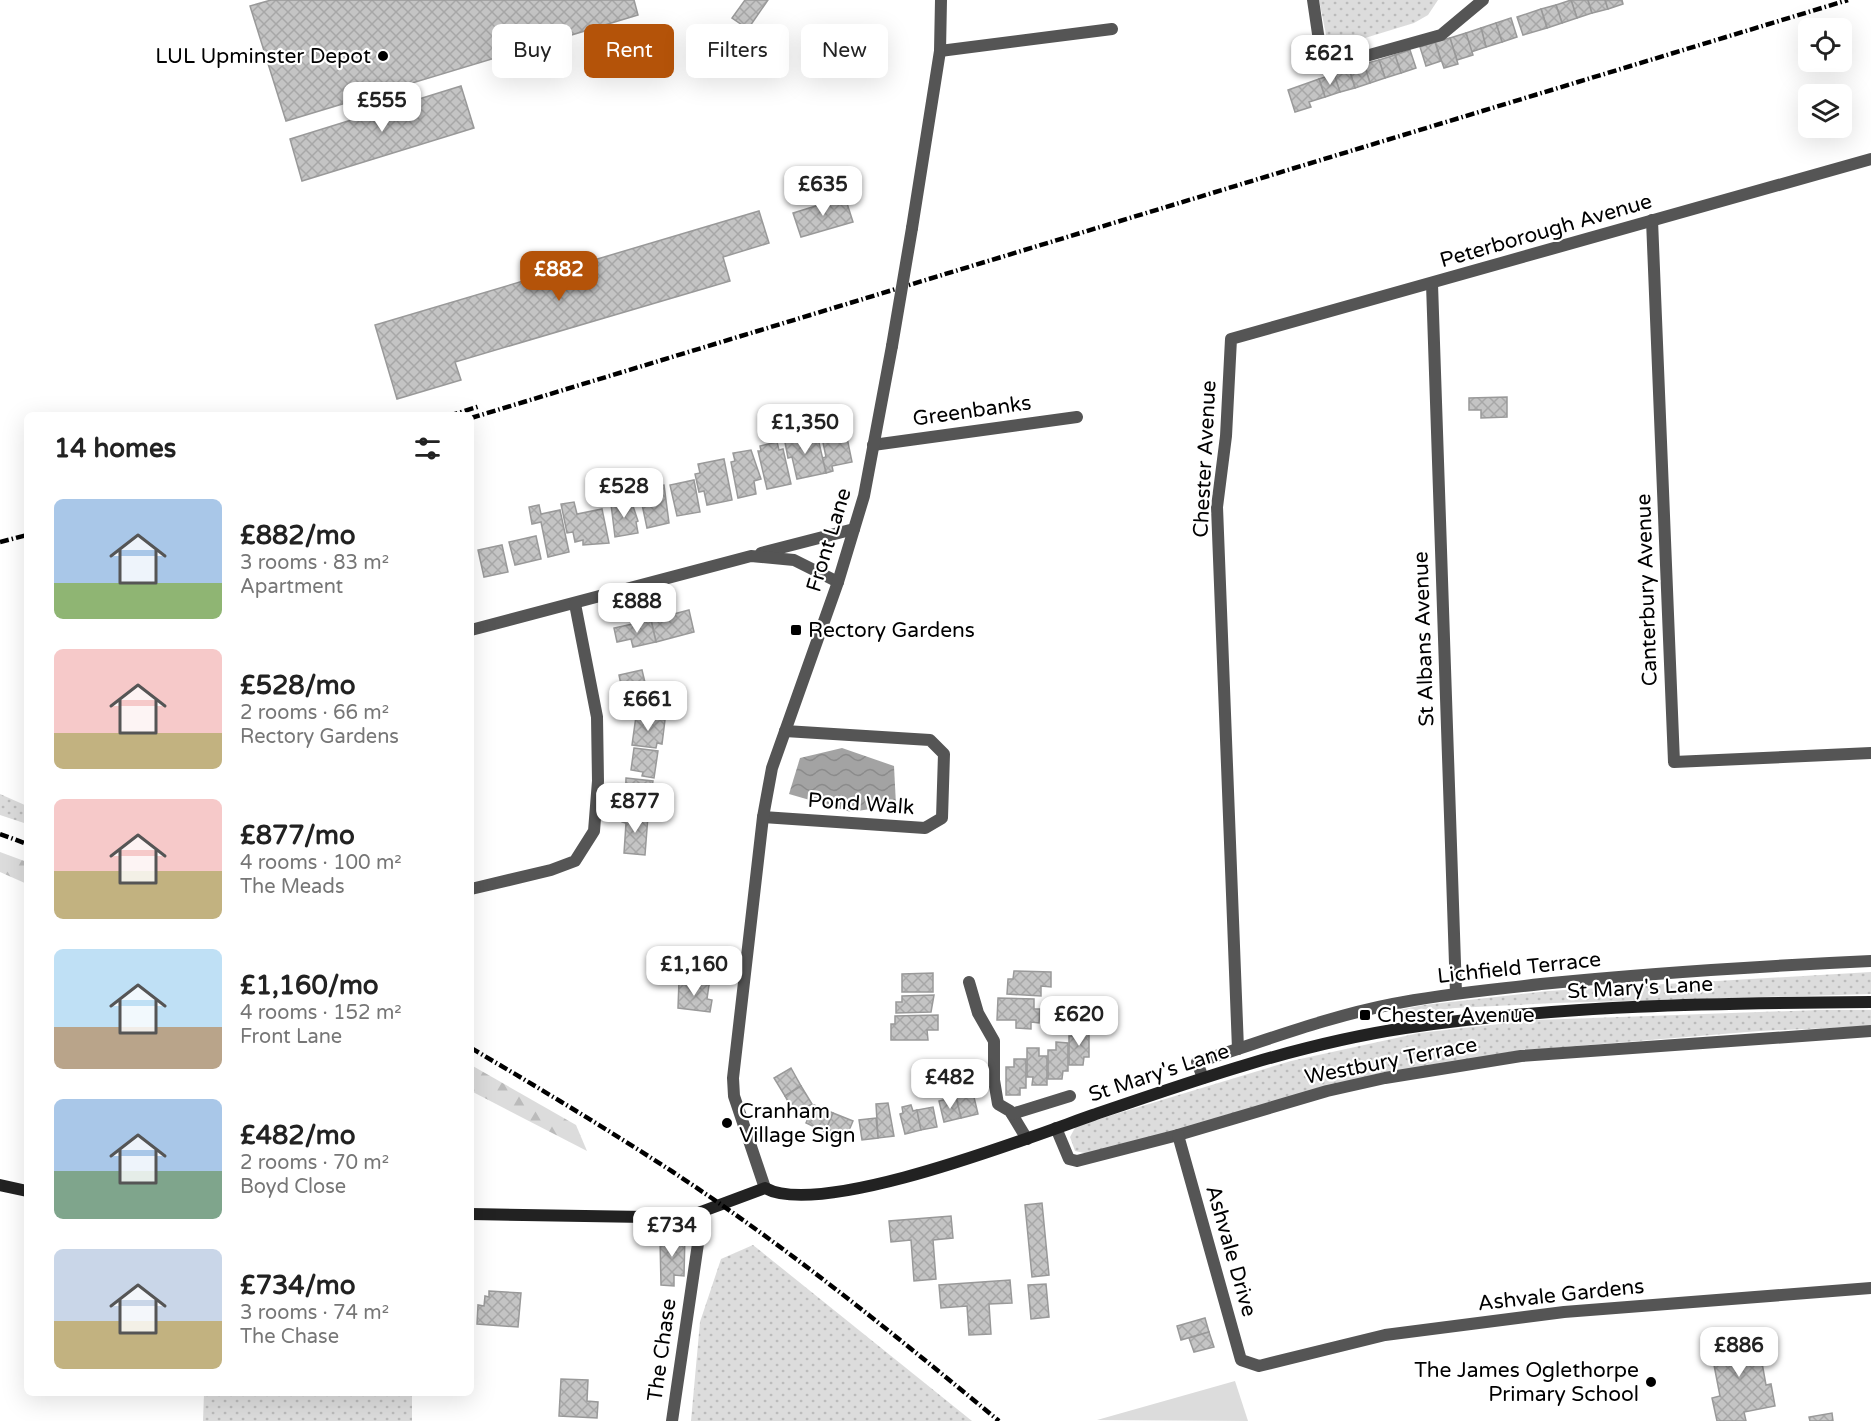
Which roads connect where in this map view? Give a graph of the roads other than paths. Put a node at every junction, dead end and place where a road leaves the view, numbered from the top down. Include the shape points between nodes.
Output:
1 (940, 0) edge
2 (1313, 0) edge
3 (1483, 0) edge
4 (1112, 29) dead end
5 (940, 51) junction
6 (1871, 159) edge
7 (1652, 220) junction
8 (1432, 284) junction
9 (1231, 339) joint
10 (1077, 417) dead end
11 (873, 445) junction
12 (854, 529) junction
13 (751, 556) junction
14 (838, 582) junction
15 (575, 604) junction
16 (474, 629) edge
17 (785, 731) junction
18 (1871, 753) edge
19 (763, 817) junction
20 (474, 888) edge
21 (1871, 961) edge
22 (969, 982) dead end
23 (1456, 993) junction
24 (1871, 1002) edge
25 (1871, 1030) edge
26 (1238, 1050) junction
27 (1203, 1078) junction
28 (1070, 1096) dead end
29 (1012, 1114) junction
30 (1056, 1128) junction
31 (1178, 1135) junction
32 (1027, 1139) junction
33 (0, 1185) edge
34 (765, 1188) junction
35 (24, 1190) edge
36 (698, 1213) junction
37 (474, 1214) edge
38 (1871, 1288) edge
39 (1258, 1366) joint
40 (672, 1421) edge

1 - 5 street, Front Lane
2 - 3 street via 1323,68 1441,35
4 - 5 street
5 - 11 street, Front Lane, bridge
6 - 7 street, Peterborough Avenue
7 - 8 street, Peterborough Avenue
7 - 18 street, Canterbury Avenue via 1674,762
8 - 9 street, Peterborough Avenue
8 - 23 street, St Albans Avenue
9 - 26 street, Chester Avenue via 1226,436 1217,507
10 - 11 street, Greenbanks
11 - 12 street, Front Lane
12 - 13 street
12 - 14 street, Front Lane
13 - 14 street via 794,560
13 - 15 street
14 - 17 street, Front Lane
15 - 16 street
15 - 20 street via 597,717 594,831 575,861
17 - 19 street, Front Lane via 772,768
17 - 19 street, Pond Walk via 930,740 945,754 942,818 925,828
19 - 34 street, Front Lane via 733,1078 734,1096
21 - 23 street, Lichfield Terrace via 1635,975
22 - 29 street via 978,1013 994,1041 998,1104
23 - 26 street, Lichfield Terrace via 1345,1015
24 - 27 main road, St Mary's Lane via 1724,1003 1493,1017 1403,1028 1312,1047
25 - 31 street, Westbury Terrace via 1521,1056 1327,1091
26 - 27 street, Lichfield Terrace via 1197,1062
27 - 30 main road, St Mary's Lane
28 - 29 street
29 - 32 street
30 - 31 street, Westbury Terrace via 1069,1160 1077,1161
30 - 32 main road, St Mary's Lane
31 - 39 street, Ashvale Drive via 1241,1360
32 - 34 main road, St Mary's Lane via 873,1185 794,1195 776,1194
33 - 35 main road
34 - 36 main road
36 - 37 main road via 646,1217
36 - 40 street, The Chase via 700,1230
38 - 39 street, Ashvale Gardens via 1564,1312 1385,1335

